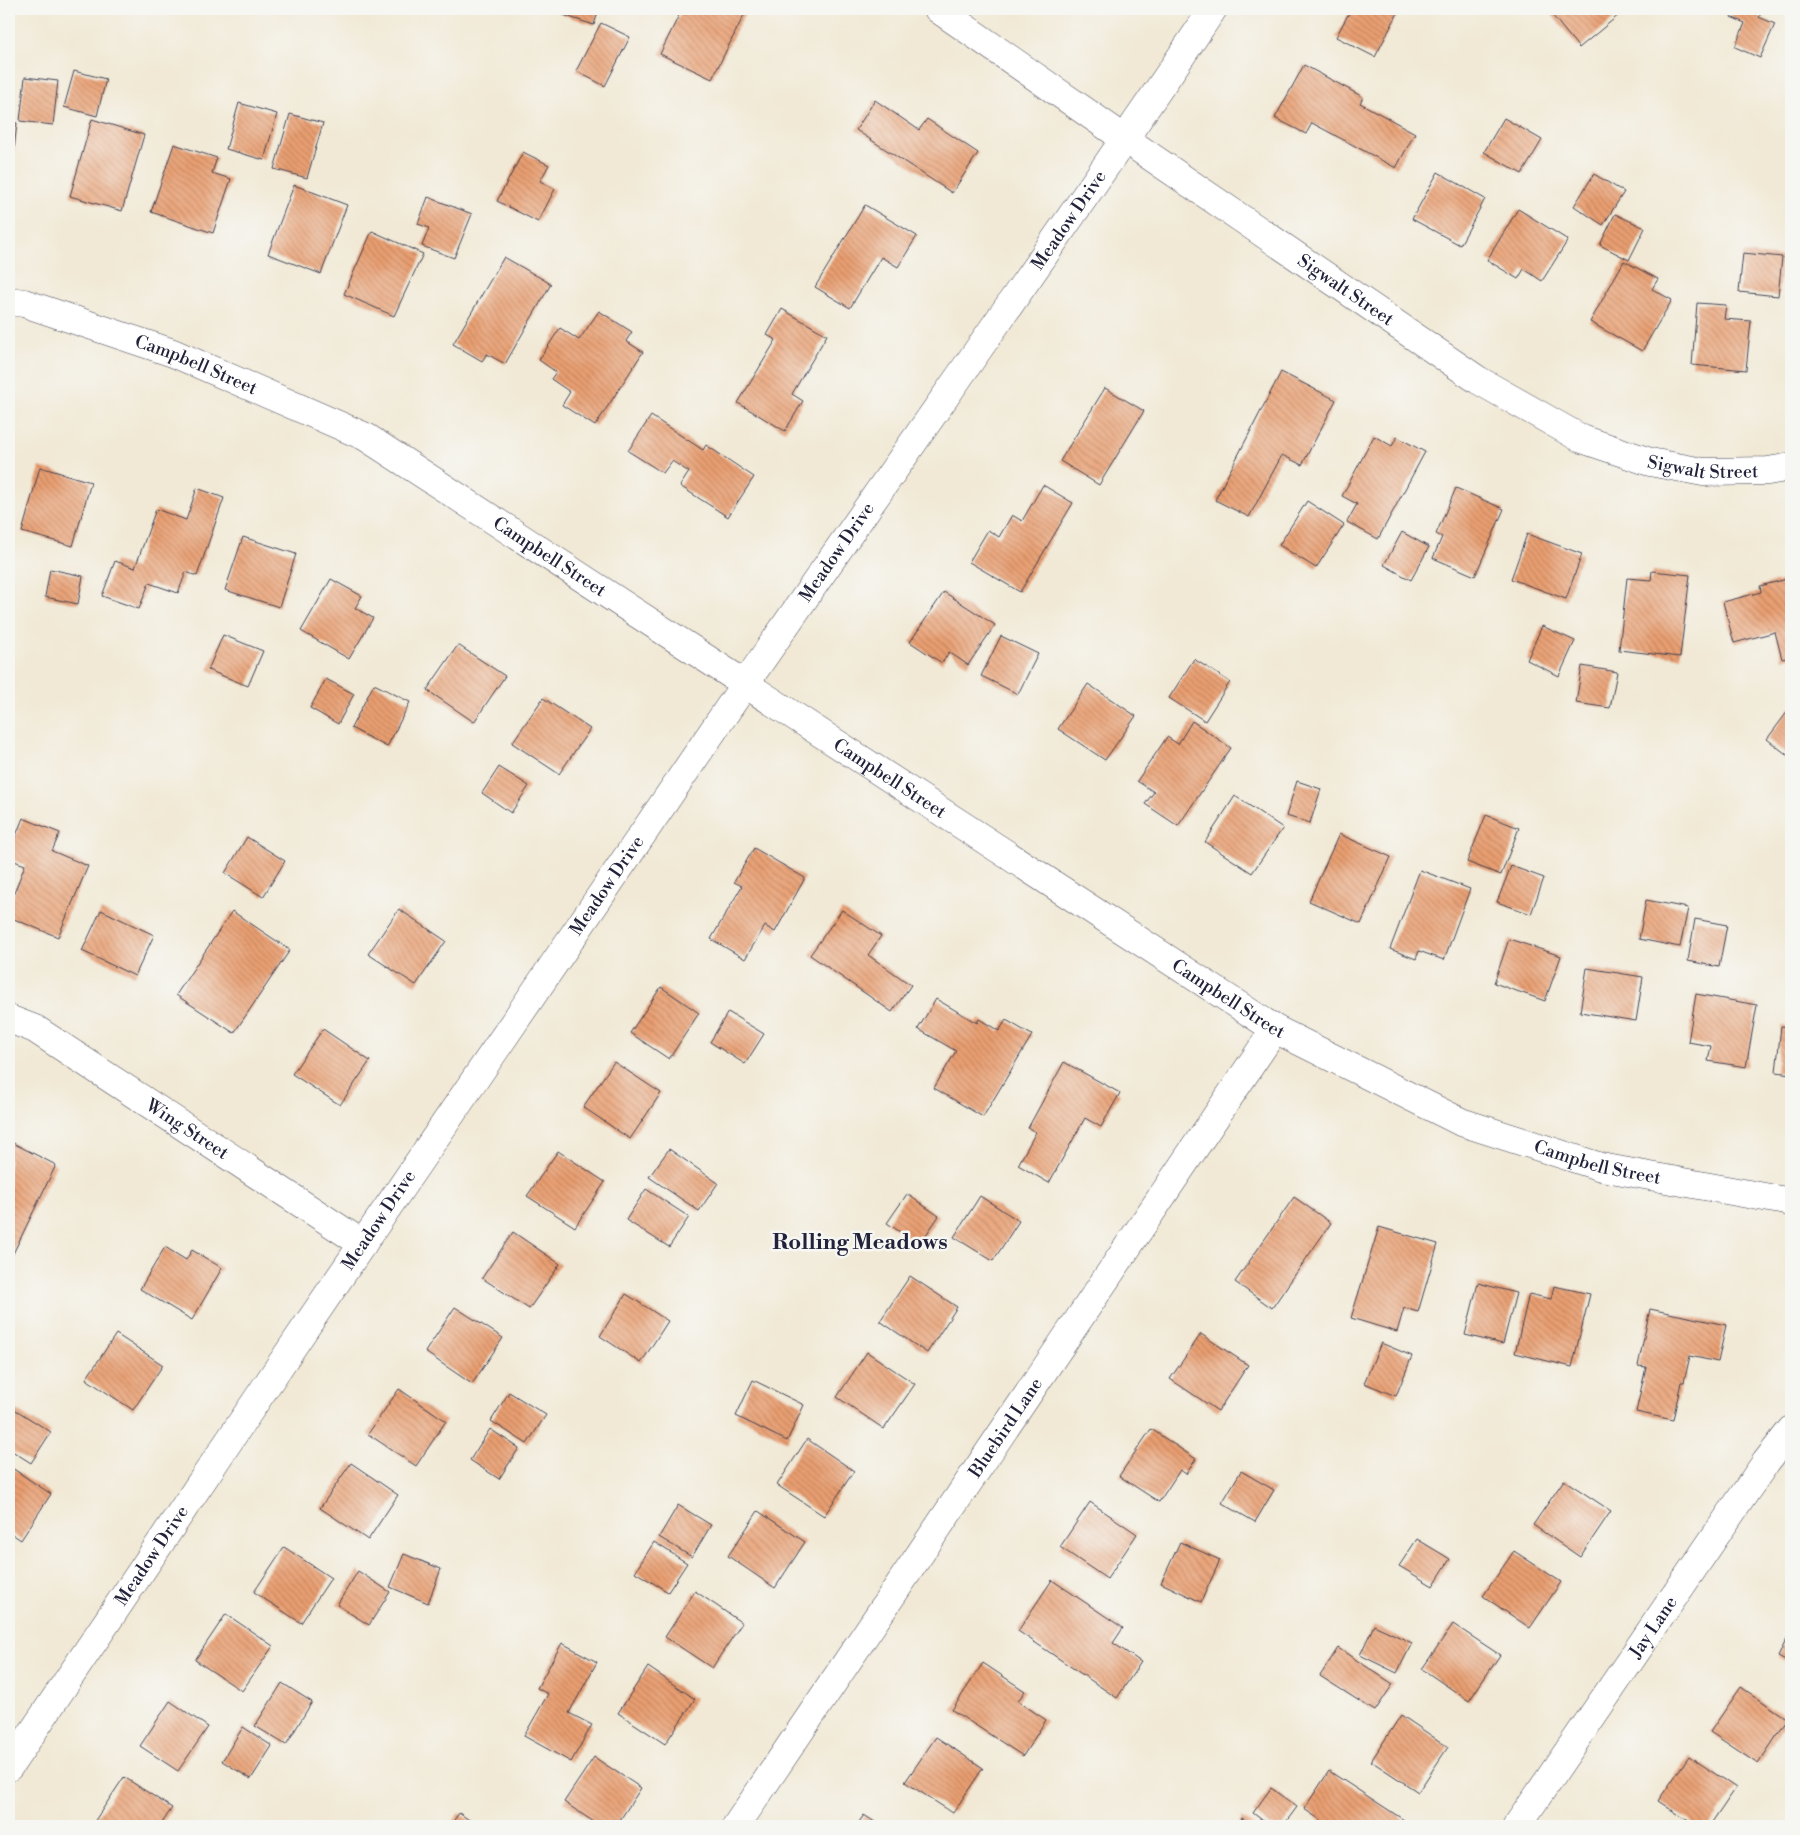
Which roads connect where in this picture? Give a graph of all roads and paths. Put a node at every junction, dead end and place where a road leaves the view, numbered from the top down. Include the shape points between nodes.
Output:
1 (938, 9) edge
2 (1212, 9) edge
3 (1125, 140) junction
4 (9, 301) edge
5 (1791, 467) edge
6 (745, 684) junction
7 (9, 1018) edge
8 (1276, 1029) junction
9 (1791, 1202) edge
10 (362, 1244) junction
11 (1791, 1430) edge
12 (9, 1767) edge
13 (736, 1826) edge
14 (1517, 1826) edge

1 - 3 street, Sigwalt Street
2 - 3 street, Meadow Drive
3 - 5 street, Sigwalt Street via 1478,380 1582,439 1650,462 1703,472 1768,471
3 - 6 street, Meadow Drive
4 - 6 street, Campbell Street via 24,303 173,353 366,437
6 - 8 street, Campbell Street
6 - 10 street, Meadow Drive
7 - 10 street, Wing Street via 35,1029
8 - 9 street, Campbell Street via 1461,1122 1601,1167
8 - 13 street, Bluebird Lane
10 - 12 street, Meadow Drive
11 - 14 street, Jay Lane

